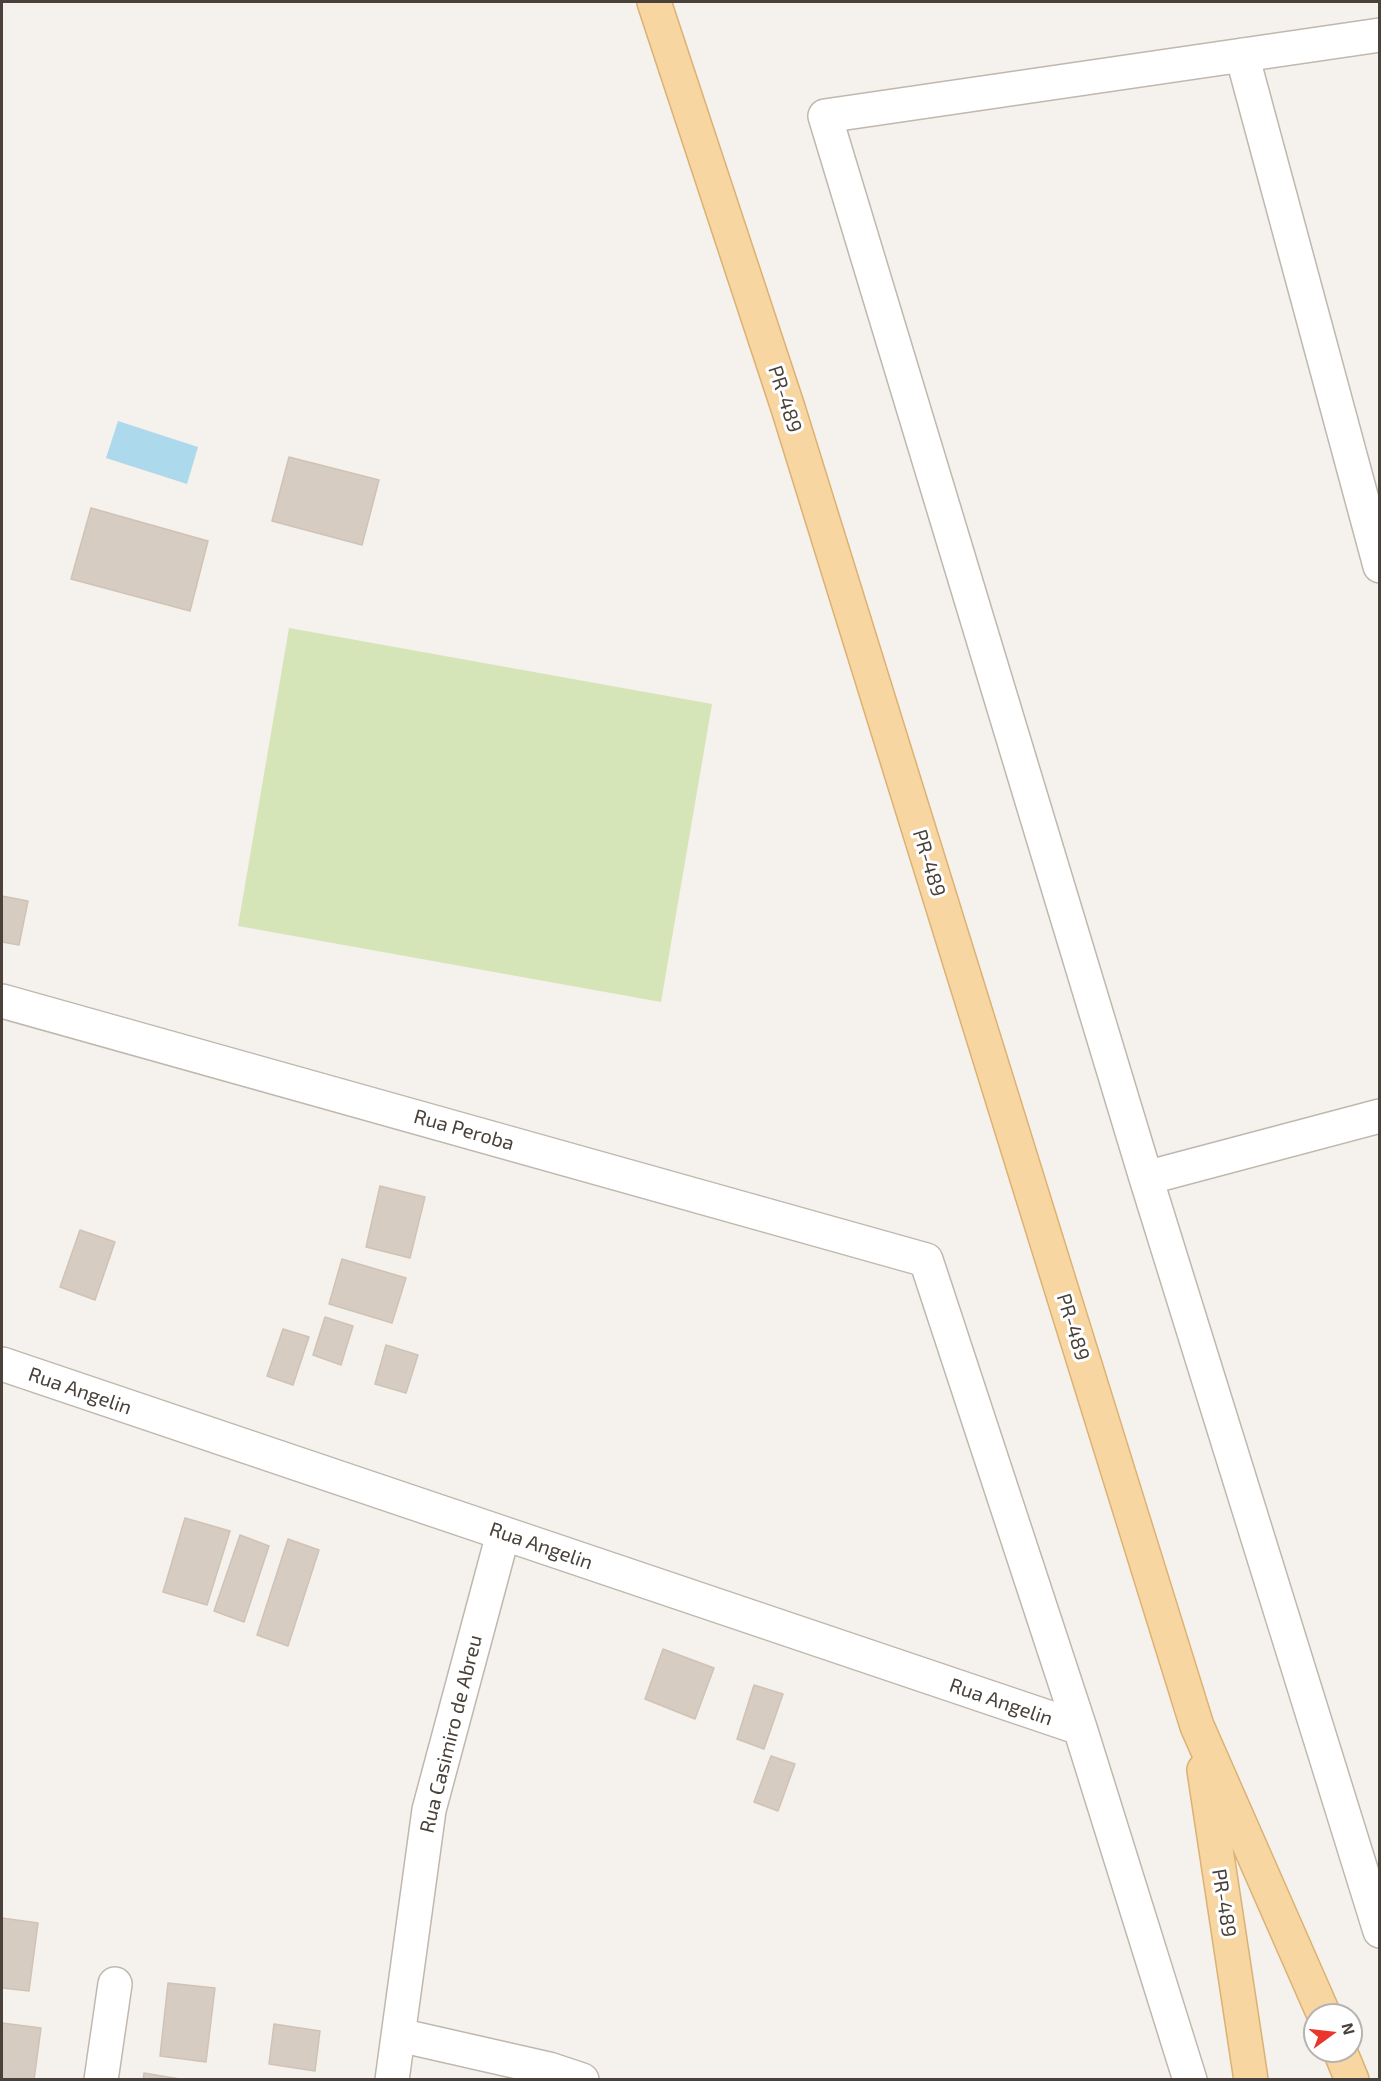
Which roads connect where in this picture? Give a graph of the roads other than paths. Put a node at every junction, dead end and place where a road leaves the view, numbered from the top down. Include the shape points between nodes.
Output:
1 (654, 2) edge
2 (1380, 35) edge
3 (1242, 55) junction
4 (1380, 566) edge
5 (2, 1001) edge
6 (1380, 1116) edge
7 (1146, 1178) junction
8 (2, 1364) edge
9 (503, 1534) junction
10 (1197, 1726) junction
11 (1080, 1728) junction
12 (1380, 1932) edge
13 (115, 1984) dead end
14 (1319, 2003) edge
15 (399, 2035) junction
16 (1345, 2063) edge
17 (102, 2079) edge
18 (392, 2079) edge
19 (582, 2079) edge
20 (1190, 2079) edge
21 (1251, 2079) edge
22 (1352, 2079) edge

1 - 10 main road, PR-489 / PR-489 via 792,419
2 - 3 street
3 - 4 street
3 - 7 street via 825,116
5 - 11 street, Rua Peroba via 926,1260
6 - 7 street
7 - 12 street
8 - 9 street, Rua Angelin
9 - 11 street, Rua Angelin
9 - 15 street, Rua Casimiro de Abreu via 429,1809
10 - 14 main road, PR-489 / PR-489
10 - 21 main road, PR-489 / PR-489
11 - 20 street
13 - 17 street
15 - 18 street, Rua Casimiro de Abreu
15 - 19 street
16 - 22 main road

